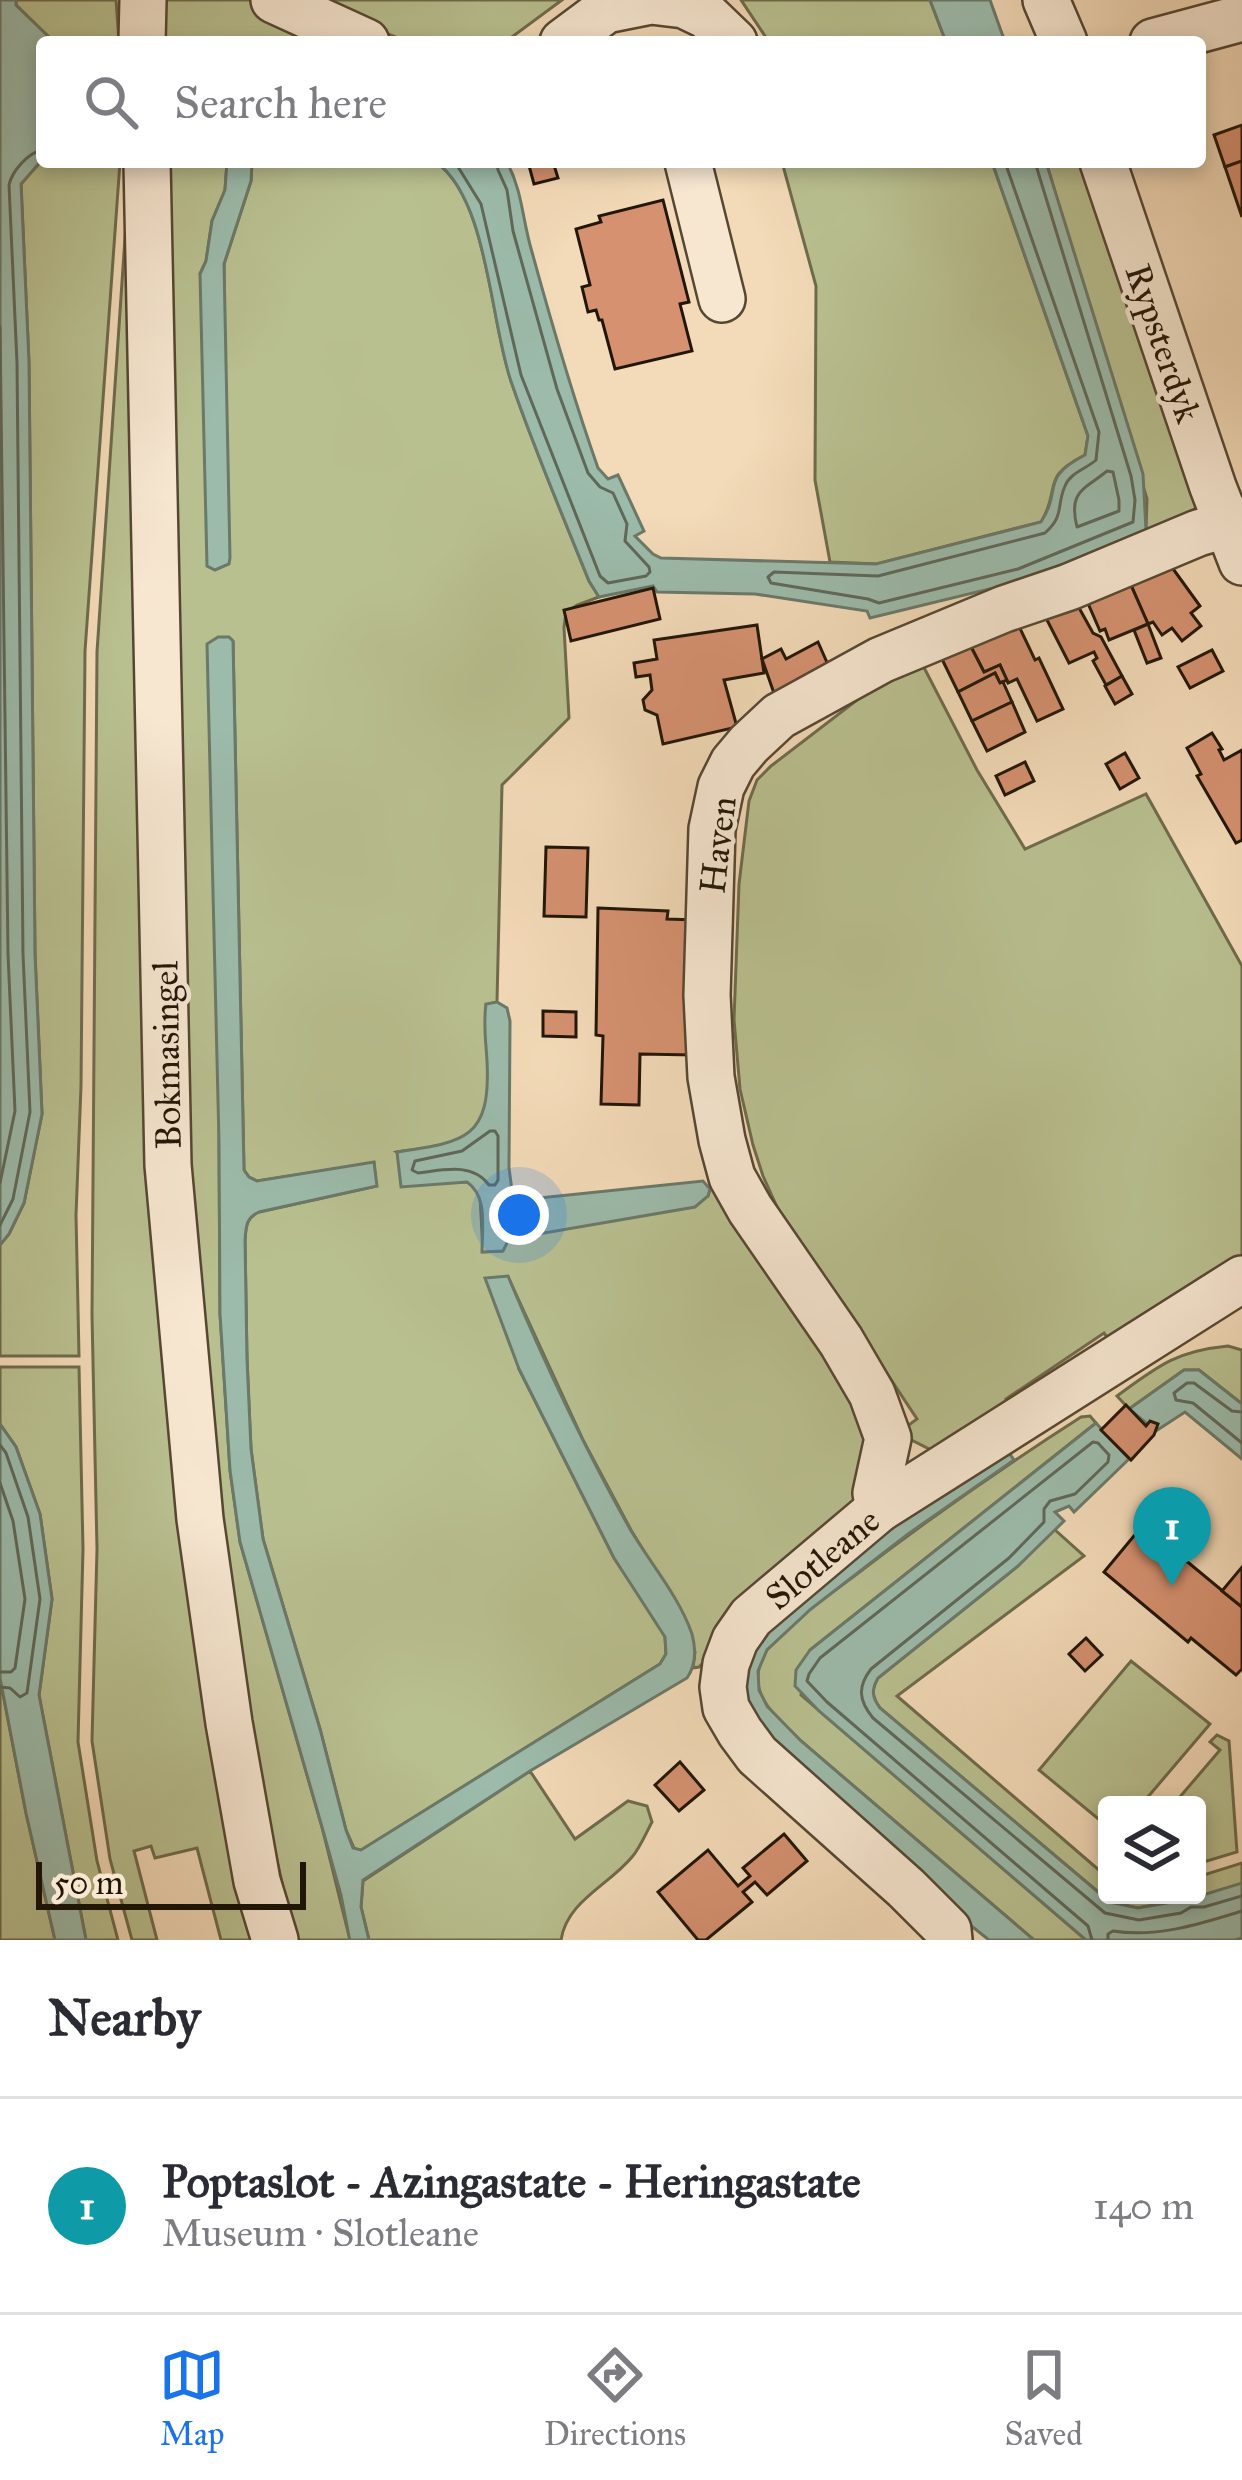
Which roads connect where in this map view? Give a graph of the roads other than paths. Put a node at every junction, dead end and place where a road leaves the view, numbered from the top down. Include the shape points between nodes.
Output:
1 (143, 0) edge
2 (274, 0) edge
3 (1046, 0) edge
4 (1242, 18) edge
5 (142, 36) edge
6 (354, 36) edge
7 (571, 36) edge
8 (728, 36) edge
9 (1061, 36) edge
10 (1175, 36) edge
11 (147, 168) edge
12 (689, 168) edge
13 (1105, 168) edge
14 (722, 299) dead end
15 (1237, 535) edge
16 (1242, 1279) edge
17 (888, 1438) junction
18 (941, 1470) junction
19 (879, 1509) junction
20 (952, 1937) edge
21 (275, 1940) edge

1 - 5 street
2 - 6 street
3 - 9 street
4 - 10 street
7 - 8 street via 606,10 651,1 684,5
11 - 21 street, Bokmasingel via 168,1165 200,1519 257,1882
12 - 14 street
13 - 15 street, Rypsterdyk
15 - 17 street, Haven via 1198,533 881,660 779,716 748,744 721,787 712,829 707,995 722,1140 732,1177 841,1342
16 - 18 street, Slotleane via 1090,1393
17 - 18 street
17 - 19 street
18 - 19 street, Slotleane
19 - 20 street, Slotleane via 751,1617 726,1664 726,1708 757,1755

